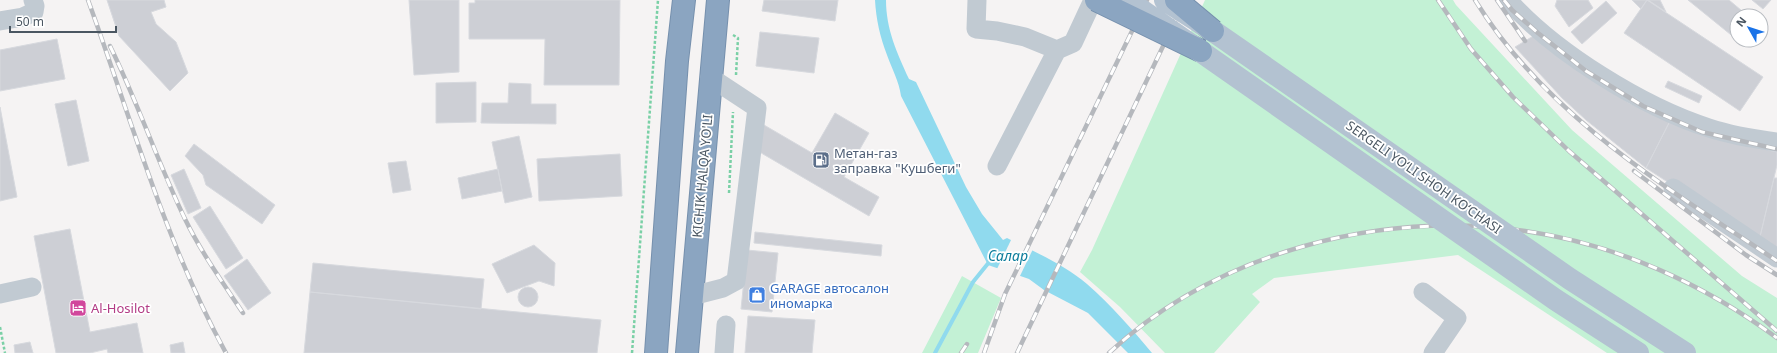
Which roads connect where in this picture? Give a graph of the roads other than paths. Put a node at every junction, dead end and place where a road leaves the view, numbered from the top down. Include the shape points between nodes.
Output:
1 (33, 0) edge
2 (684, 0) edge
3 (718, 0) edge
4 (977, 0) edge
5 (1094, 0) edge
6 (1127, 0) edge
7 (1165, 0) edge
8 (1176, 0) edge
9 (1508, 0) edge
10 (0, 21) edge
11 (1213, 31) junction
12 (1056, 50) junction
13 (1201, 51) junction
14 (710, 77) junction
15 (1777, 142) edge
16 (997, 166) dead end
17 (1673, 188) dead end
18 (1777, 258) edge
19 (32, 287) dead end
20 (1423, 292) dead end
21 (0, 294) edge
22 (692, 296) junction
23 (726, 325) dead end
24 (656, 353) edge
25 (687, 353) edge
26 (724, 353) edge
27 (1433, 353) edge
28 (1638, 353) edge
29 (1684, 353) edge

1 - 10 street via 36,6 34,12 23,17
2 - 24 highway via 677,61
3 - 14 highway, KICHIK HALQA YO'LI
4 - 12 street via 976,29 1025,37
5 - 12 street via 1073,43
5 - 13 highway, bridge
6 - 13 main road, SERGELI YO‘LI SHOH KO‘CHASI, bridge
7 - 11 main road, SERGELI YO‘LI SHOH KO‘CHASI, bridge
8 - 11 highway, bridge
9 - 15 street via 1525,18 1558,45 1615,83 1658,107 1710,128
11 - 29 main road, SERGELI YO‘LI SHOH KO‘CHASI, bridge via 1570,279
12 - 16 street
13 - 28 main road, SERGELI YO‘LI SHOH KO‘CHASI, bridge via 1556,300
14 - 22 highway, KICHIK HALQA YO'LI
14 - 22 street via 757,108 736,281 723,288
17 - 18 street
19 - 21 street
20 - 27 street via 1458,318
22 - 25 highway, KICHIK HALQA YO'LI
23 - 26 street

